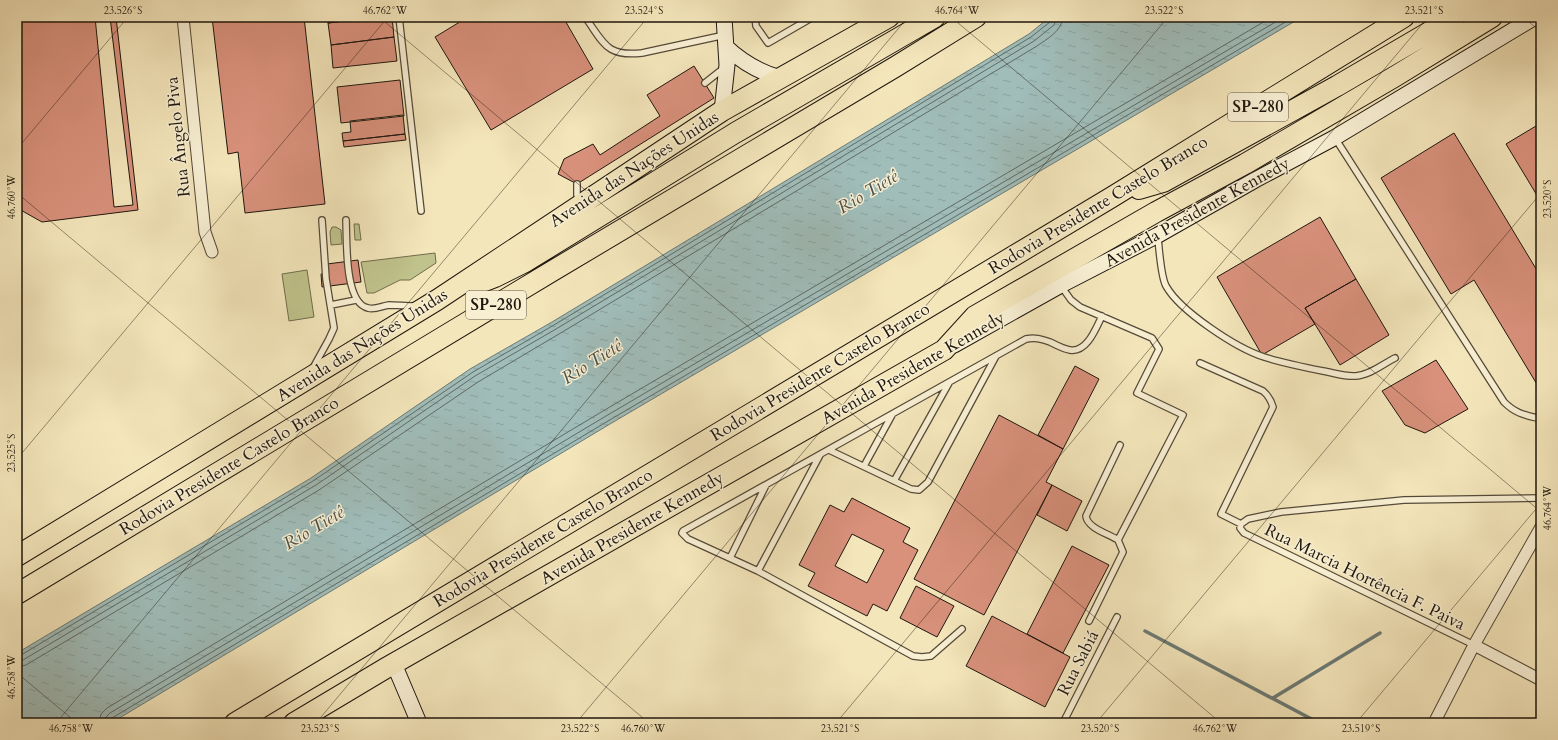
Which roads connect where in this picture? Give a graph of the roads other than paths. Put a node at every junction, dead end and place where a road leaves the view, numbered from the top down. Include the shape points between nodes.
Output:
1 (183, 17) edge
2 (399, 17) edge
3 (585, 17) edge
4 (724, 17) edge
5 (755, 17) edge
6 (813, 17) edge
7 (889, 17) edge
8 (934, 17) edge
9 (976, 17) edge
10 (1404, 17) edge
11 (1455, 17) edge
12 (1492, 17) edge
13 (1535, 17) edge
14 (726, 41) junction
15 (727, 65) junction
16 (780, 78) junction
17 (704, 83) dead end
18 (722, 111) junction
19 (1334, 138) junction
20 (576, 184) dead end
21 (1112, 197) junction
22 (581, 205) junction
23 (421, 211) dead end
24 (322, 220) dead end
25 (346, 220) dead end
26 (1158, 235) junction
27 (212, 252) dead end
28 (1061, 285) junction
29 (356, 300) junction
30 (432, 303) junction
31 (331, 305) junction
32 (1102, 316) junction
33 (944, 350) junction
34 (997, 356) junction
35 (1395, 358) dead end
36 (1200, 363) dead end
37 (306, 380) junction
38 (949, 383) junction
39 (893, 415) junction
40 (1541, 419) edge
41 (1120, 446) dead end
42 (829, 450) junction
43 (820, 455) junction
44 (864, 466) junction
45 (894, 481) junction
46 (766, 484) junction
47 (1541, 498) edge
48 (1241, 524) junction
49 (1541, 527) edge
50 (1118, 540) junction
51 (17, 556) edge
52 (730, 558) junction
53 (758, 571) junction
54 (17, 594) edge
55 (1117, 617) dead end
56 (1089, 621) dead end
57 (962, 628) dead end
58 (1474, 645) junction
59 (394, 664) junction
60 (1541, 680) edge
61 (235, 723) edge
62 (294, 723) edge
63 (419, 723) edge
64 (1065, 723) edge
65 (1434, 723) edge

1 - 27 street, Rua Ângelo Piva via 205,232
2 - 23 lane
3 - 14 lane via 607,47 617,53 629,55
4 - 14 main road
5 - 6 lane via 756,26 768,43
7 - 16 highway, Avenida das Nações Unidas
8 - 30 highway via 735,133 525,262
9 - 54 highway, Rodovia Presidente Castelo Branco / SP-280
10 - 21 highway, Rodovia Presidente Castelo Branco / SP-280
11 - 21 highway via 1337,86 1163,182
12 - 33 highway via 1245,164 975,316
13 - 19 main road, Avenida Presidente Kennedy
14 - 15 main road
14 - 16 main road via 744,62
15 - 17 lane
15 - 18 main road
16 - 18 highway, Avenida das Nações Unidas
18 - 22 highway, Avenida das Nações Unidas
19 - 26 main road, Avenida Presidente Kennedy
19 - 40 lane via 1504,402 1518,413
20 - 22 lane
21 - 61 highway, Rodovia Presidente Castelo Branco / SP-280
22 - 30 highway, Avenida das Nações Unidas
24 - 31 lane via 326,279
25 - 29 lane via 349,276
26 - 28 main road, Avenida Presidente Kennedy
26 - 35 lane via 1165,285 1196,317 1240,346 1264,357 1352,376 1363,375
28 - 32 lane via 1074,303
28 - 33 main road, Avenida Presidente Kennedy
29 - 30 lane via 368,308 375,309
29 - 31 lane
30 - 37 highway, Avenida das Nações Unidas
31 - 37 lane via 334,324 332,332
32 - 34 lane via 1092,335 1079,349 1071,350 1033,338
32 - 50 lane via 1155,341 1159,348 1138,393 1182,415
33 - 59 highway, Avenida Presidente Kennedy
34 - 38 lane
34 - 45 lane via 928,482 919,490
36 - 48 lane via 1263,391 1272,401 1272,408 1220,514
37 - 51 highway, Avenida das Nações Unidas
38 - 39 lane
38 - 45 lane
39 - 42 lane
39 - 44 lane
41 - 50 lane via 1086,516 1092,526
42 - 43 lane
42 - 44 lane
43 - 46 lane
43 - 53 lane
44 - 45 lane
46 - 52 lane
46 - 52 lane via 682,533 688,539
47 - 48 lane via 1404,500 1281,512 1248,519
48 - 58 lane, Rua Marcia Hortência F. Paiva via 1240,528 1244,533
49 - 58 street
50 - 56 lane via 1123,552
52 - 53 lane
53 - 57 lane via 913,656 931,656
55 - 64 lane, Rua Sabiá
58 - 60 street
58 - 65 street
59 - 62 highway, Avenida Presidente Kennedy
59 - 63 main road

